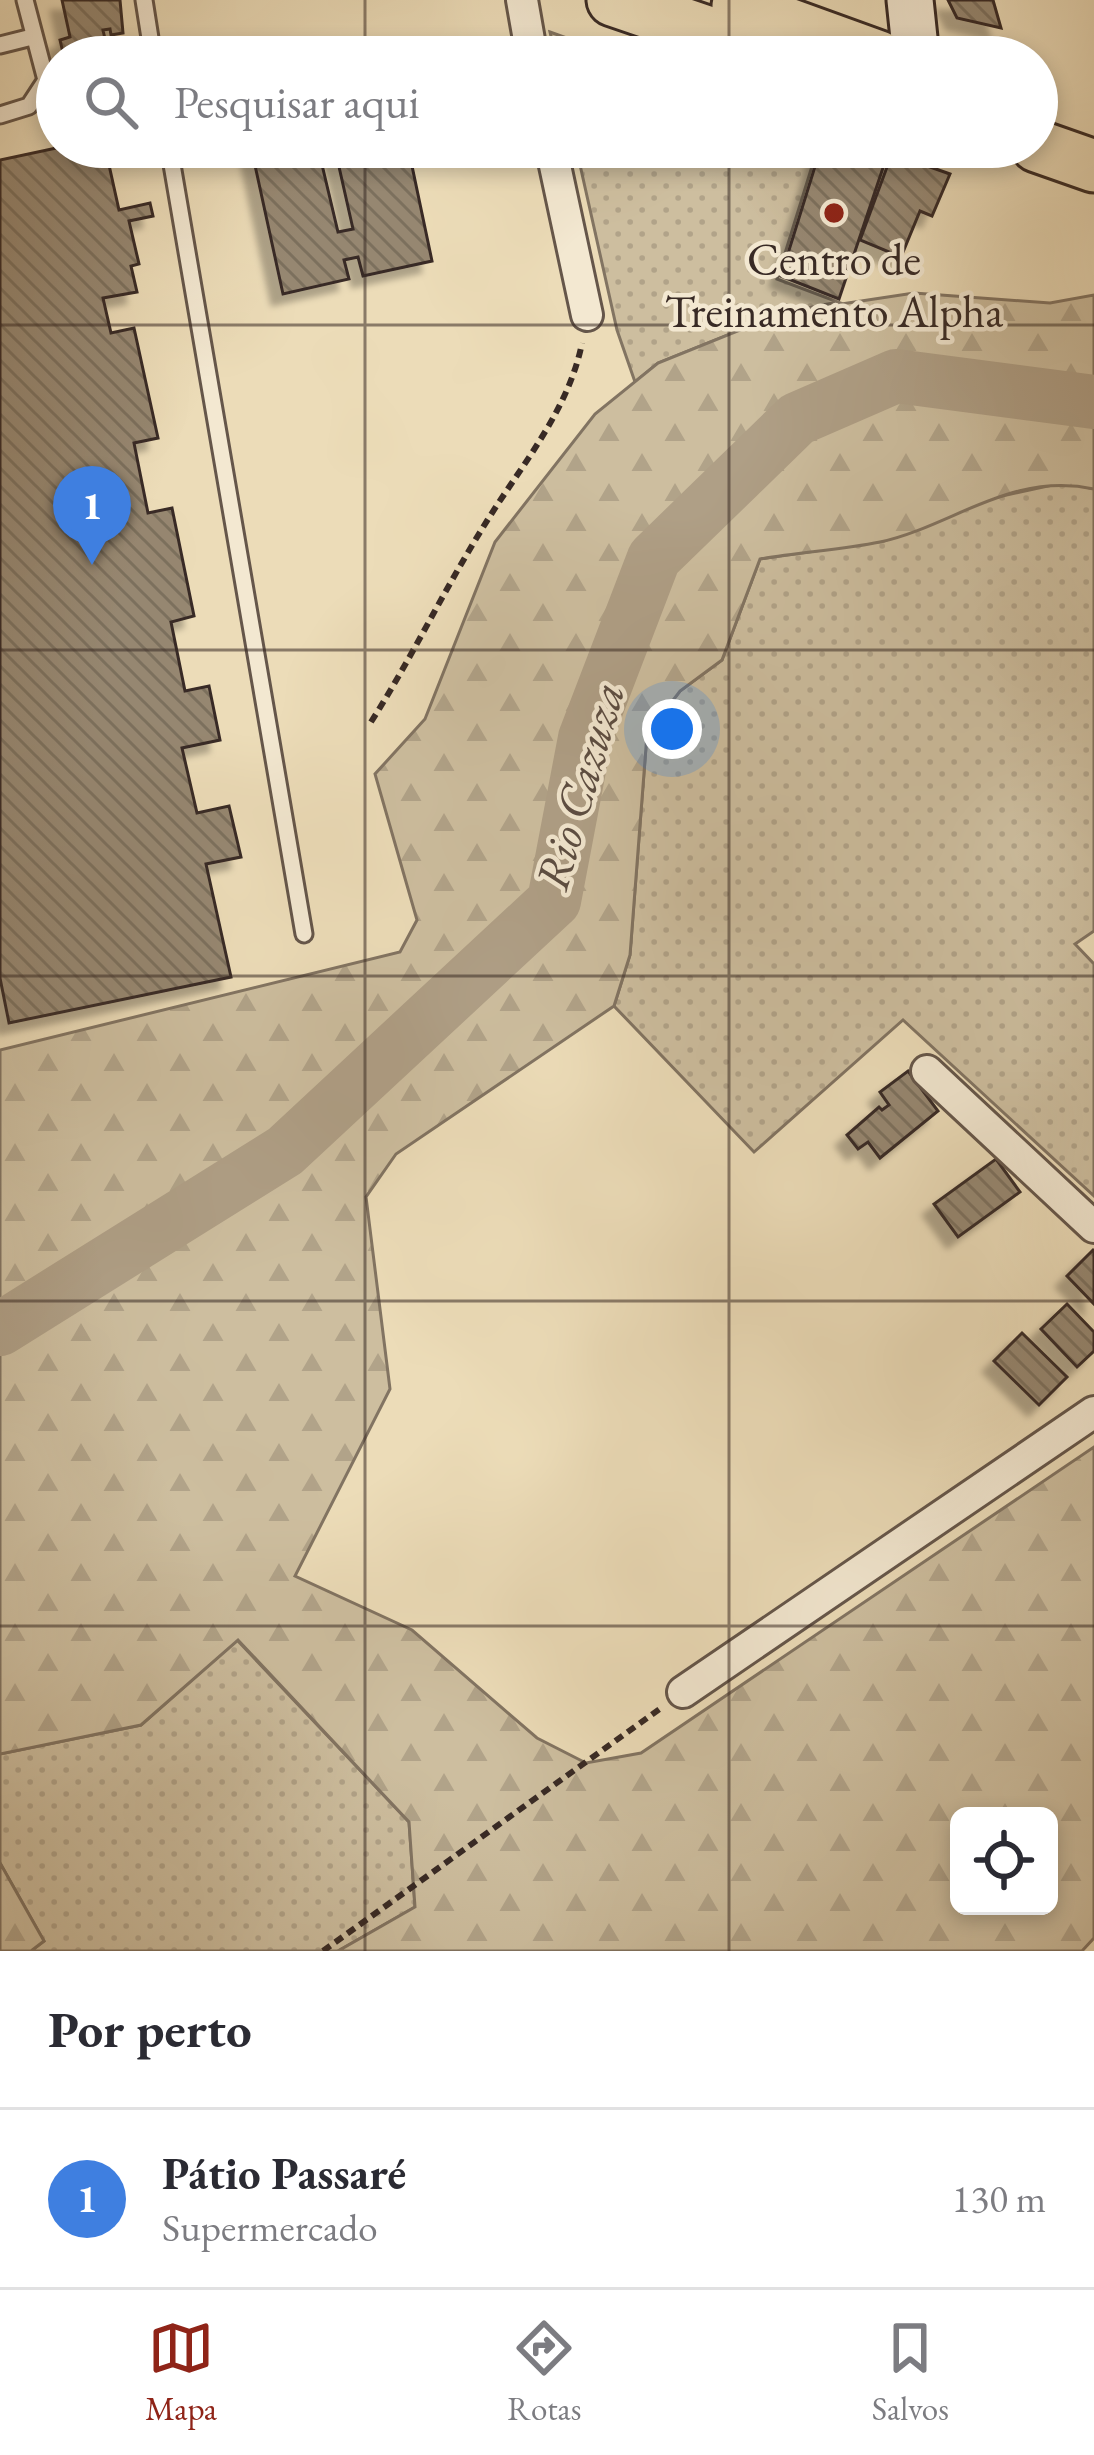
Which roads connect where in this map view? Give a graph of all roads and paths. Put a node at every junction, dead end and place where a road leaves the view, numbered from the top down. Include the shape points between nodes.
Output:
1 (25, 0) edge
2 (144, 0) edge
3 (522, 0) edge
4 (613, 0) edge
5 (721, 0) edge
6 (910, 0) edge
7 (150, 36) edge
8 (528, 36) edge
9 (718, 36) edge
10 (821, 36) edge
11 (914, 36) edge
12 (32, 37) junction
13 (0, 46) edge
14 (36, 49) edge
15 (36, 98) edge
16 (0, 115) edge
17 (1058, 119) edge
18 (1094, 132) edge
19 (1058, 153) edge
20 (1094, 166) edge
21 (173, 168) edge
22 (556, 168) edge
23 (587, 315) joint
24 (371, 722) dead end
25 (304, 934) dead end
26 (927, 1071) dead end
27 (1094, 1227) edge
28 (1094, 1412) edge
29 (683, 1692) joint
30 (322, 1951) edge

1 - 12 lane
2 - 7 lane
3 - 8 street
4 - 9 main road
5 - 10 main road
6 - 11 main road
12 - 13 lane
12 - 14 lane
15 - 16 lane
17 - 18 main road
19 - 20 main road
21 - 25 lane
22 - 23 street
23 - 24 path via 569,388
26 - 27 street
28 - 29 street
29 - 30 path

